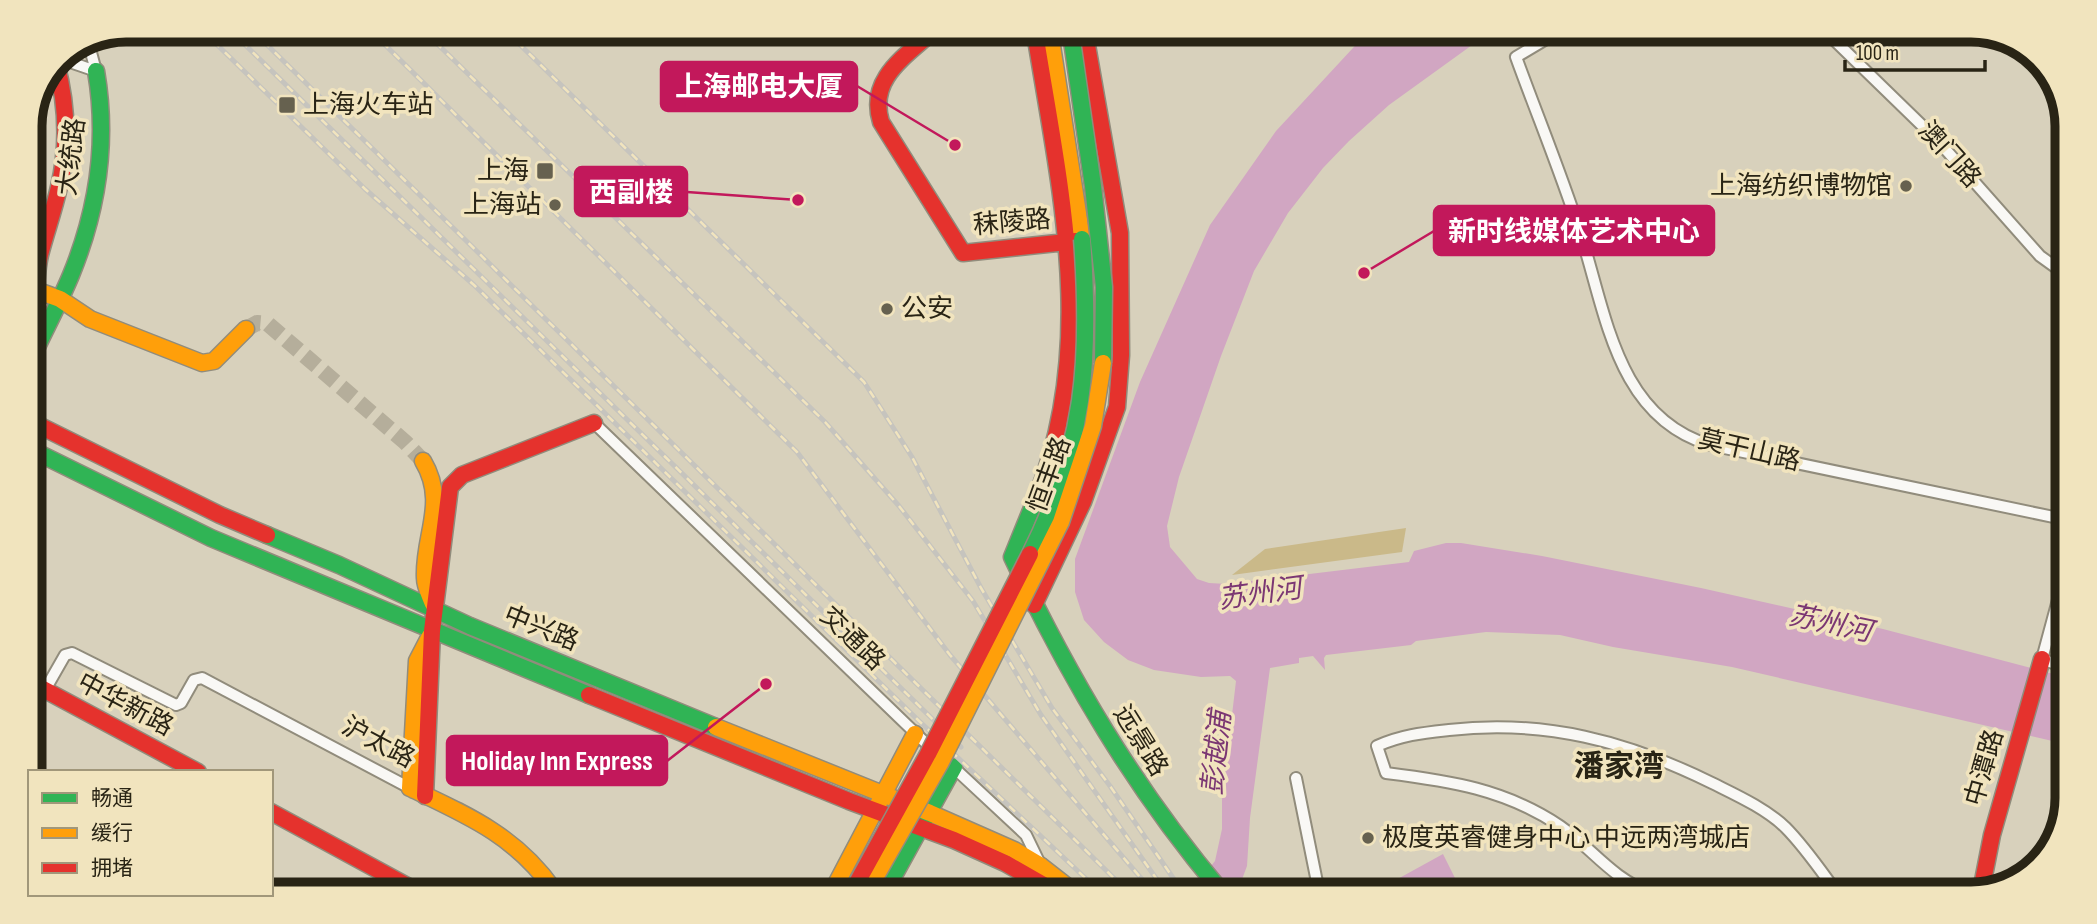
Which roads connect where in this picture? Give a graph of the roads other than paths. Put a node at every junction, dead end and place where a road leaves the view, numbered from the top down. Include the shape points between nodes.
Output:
1 (922, 42) edge
2 (1036, 42) edge
3 (1051, 42) edge
4 (1072, 42) edge
5 (1086, 42) edge
6 (1541, 42) edge
7 (1836, 42) edge
8 (90, 50) edge
9 (70, 64) edge
10 (96, 71) junction
11 (60, 74) edge
12 (1120, 233) junction
13 (1068, 242) junction
14 (42, 251) edge
15 (2055, 266) edge
16 (42, 292) edge
17 (60, 299) junction
18 (246, 328) dead end
19 (42, 334) edge
20 (594, 423) joint
21 (42, 427) edge
22 (42, 455) edge
23 (423, 461) tunnel mouth
24 (2055, 517) edge
25 (1034, 605) junction
26 (435, 610) junction
27 (2055, 611) edge
28 (432, 631) junction
29 (2041, 663) junction
30 (2055, 665) edge
31 (42, 688) edge
32 (45, 690) junction
33 (915, 734) junction
34 (954, 767) junction
35 (194, 770) edge
36 (1296, 778) dead end
37 (417, 792) junction
38 (878, 802) junction
39 (273, 812) edge
40 (926, 820) junction
41 (1038, 872) junction
42 (1983, 881) edge
43 (400, 882) edge
44 (548, 882) edge
45 (837, 882) edge
46 (857, 882) edge
47 (873, 882) edge
48 (891, 882) edge
49 (1046, 882) edge
50 (1056, 882) edge
51 (1213, 882) edge
52 (1317, 882) edge
53 (1626, 882) edge
54 (1829, 882) edge

1 - 13 main road, 秣陵路 via 881,84 875,104 881,122 963,253
2 - 13 main road, 远景路
3 - 46 main road, 恒丰路, bridge via 1084,261 1085,369 1075,432 1049,516
4 - 47 main road, 恒丰路, bridge via 1104,287 1104,347 1094,426 1061,522 941,762
5 - 12 main road
6 - 24 street, 莫干山路 via 1516,57 1580,233 1613,346 1661,420 1710,445
7 - 15 street, 澳门路 via 1934,137 2040,256
8 - 10 street
9 - 10 street
10 - 17 main road, 大统路 via 103,112 99,174 75,267
11 - 14 main road, 大统路 via 66,151
12 - 13 main road, 秣陵路
12 - 25 main road via 1117,407 1083,502
13 - 25 main road, 远景路 via 1068,375 1046,472 1012,557
16 - 17 main road
17 - 18 main road via 90,318 202,363 214,361
17 - 19 main road, 大统路
20 - 26 main road via 462,475 450,487
20 - 33 street, 交通路
21 - 26 main road, 中兴路 via 220,515
22 - 28 main road, 中兴路 via 211,538
23 - 26 main road via 435,483 425,580
25 - 51 main road, 远景路 via 1129,772
26 - 28 main road
26 - 38 main road, 中兴路
27 - 29 street
28 - 37 main road
28 - 38 main road, 中兴路
29 - 30 street
29 - 42 main road, 中潭路
31 - 32 main road, 中华新路
32 - 35 main road, 中华新路
32 - 37 street, 沪太路 via 65,655 72,653 176,705 194,680 202,678
33 - 34 street, 交通路
33 - 38 main road
34 - 40 main road
34 - 41 street, 交通路 via 1026,835
36 - 52 street
37 - 44 main road, 沪太路 via 515,844
38 - 40 main road, 中兴路
38 - 45 main road
39 - 43 main road
40 - 41 main road, 中兴路 via 1006,862
40 - 48 main road
41 - 49 main road, 交通路
41 - 50 main road, 交通路
53 - 54 street via 1561,827 1512,800 1456,782 1386,773 1377,746 1399,736 1477,727 1546,729 1614,743 1669,762 1736,795 1783,825

